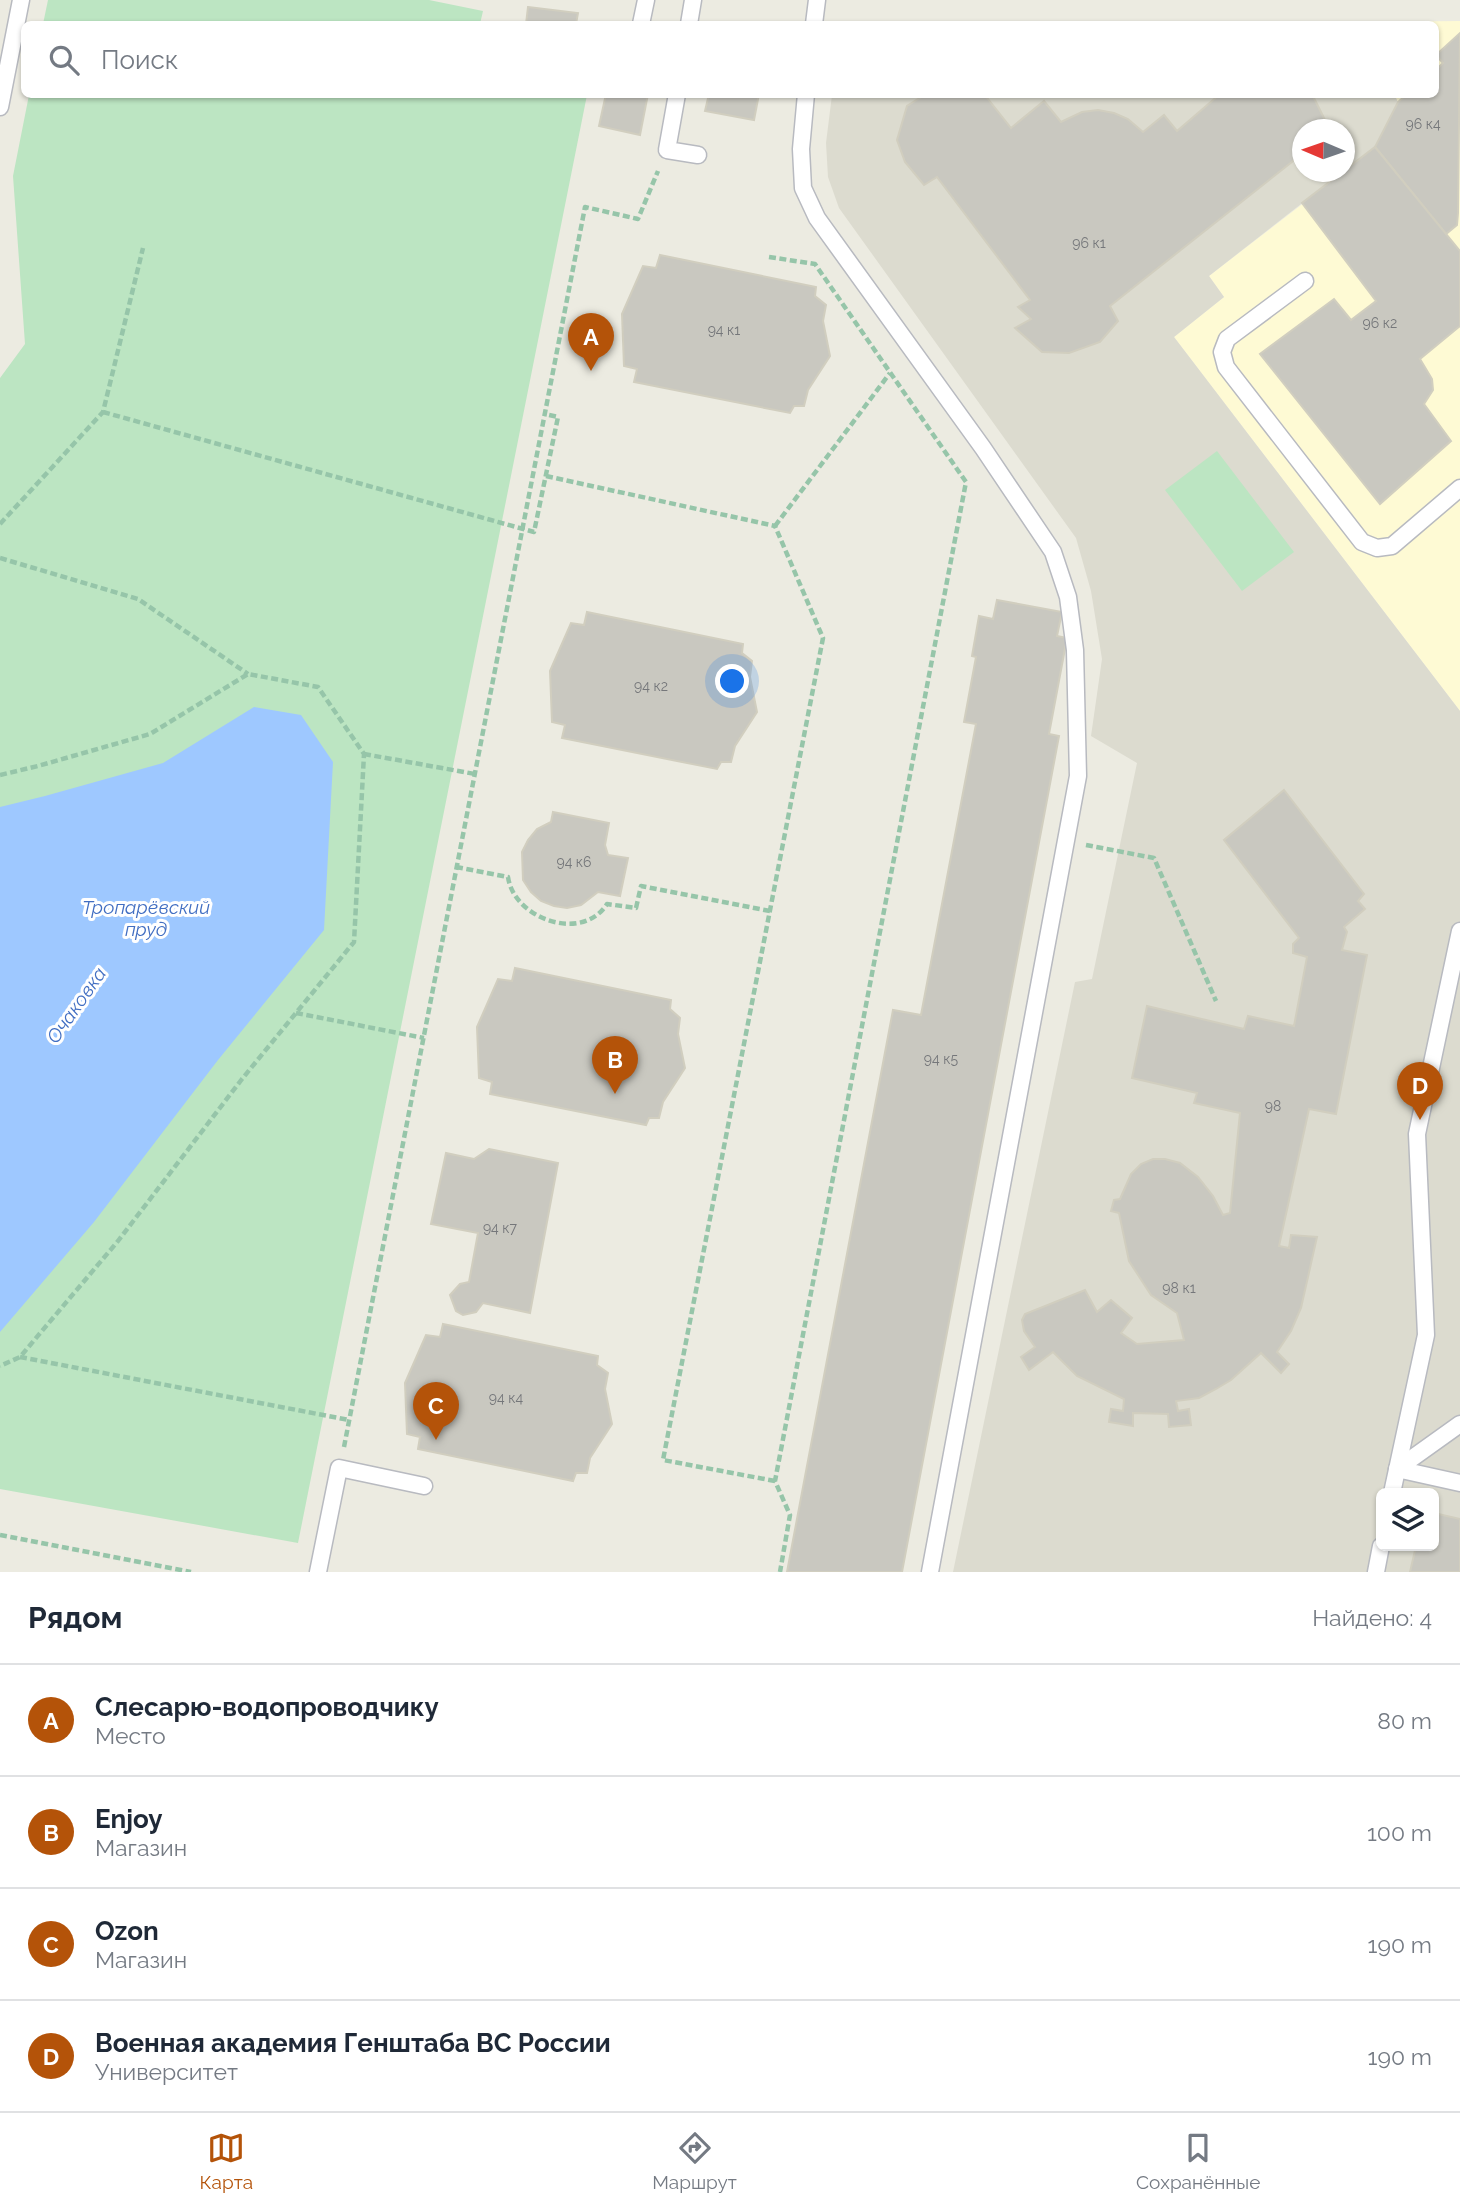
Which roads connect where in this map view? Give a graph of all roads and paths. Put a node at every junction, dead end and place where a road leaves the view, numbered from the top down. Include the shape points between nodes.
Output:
1 (22, 0) edge
2 (646, 0) edge
3 (693, 0) edge
4 (817, 0) edge
5 (642, 21) edge
6 (690, 21) edge
7 (814, 21) edge
8 (3, 74) edge
9 (676, 98) edge
10 (806, 98) edge
11 (0, 107) edge
12 (667, 150) junction
13 (698, 155) dead end
14 (143, 248) dead end
15 (769, 257) dead end
16 (1305, 281) dead end
17 (890, 373) junction
18 (103, 412) junction
19 (545, 414) junction
20 (546, 476) junction
21 (1460, 488) edge
22 (0, 524) edge
23 (775, 526) junction
24 (522, 530) junction
25 (0, 558) edge
26 (248, 674) junction
27 (364, 754) junction
28 (475, 774) junction
29 (0, 775) edge
30 (1064, 841) junction
31 (456, 867) junction
32 (770, 911) junction
33 (1460, 931) edge
34 (1216, 1001) dead end
35 (296, 1013) junction
36 (424, 1038) junction
37 (20, 1357) junction
38 (0, 1366) edge
39 (349, 1420) junction
40 (1460, 1424) edge
41 (339, 1468) junction
42 (1397, 1469) junction
43 (775, 1480) junction
44 (1460, 1483) edge
45 (424, 1486) dead end
46 (1393, 1488) edge
47 (0, 1535) edge
48 (1380, 1551) edge
49 (191, 1572) edge
50 (318, 1572) edge
51 (780, 1572) edge
52 (930, 1572) edge
53 (1376, 1572) edge

1 - 8 lane
2 - 5 lane
3 - 6 lane
4 - 7 lane
8 - 11 lane
9 - 12 lane
10 - 30 lane via 803,187 817,218 1053,552 1068,597 1075,650 1078,776
12 - 13 lane
12 - 19 path via 638,219 585,207
14 - 18 path
15 - 17 path via 815,264
16 - 21 lane via 1227,339 1222,352 1226,368 1362,542 1377,548 1392,546
17 - 23 path
17 - 43 path via 965,482
18 - 22 path
18 - 24 path
19 - 20 path via 558,417
19 - 24 path
20 - 23 path
20 - 24 path via 534,532
23 - 32 path via 824,638
24 - 28 path
25 - 26 path via 138,599
26 - 27 path via 318,687
26 - 29 path via 150,734
27 - 28 path
27 - 35 path via 354,942
28 - 31 path
30 - 34 path via 1154,858
30 - 52 lane
31 - 32 path via 508,877 519,902 550,921 586,919 607,904 636,908 641,886
31 - 36 path
32 - 43 path via 663,1460
33 - 42 lane via 1417,1134 1426,1335
35 - 36 path
35 - 37 path via 118,1241
36 - 39 path
37 - 38 path
37 - 39 path
39 - 41 path
40 - 42 lane
41 - 45 lane
41 - 50 lane
42 - 44 lane
42 - 46 lane
43 - 51 path via 790,1515
47 - 49 path
48 - 53 lane

